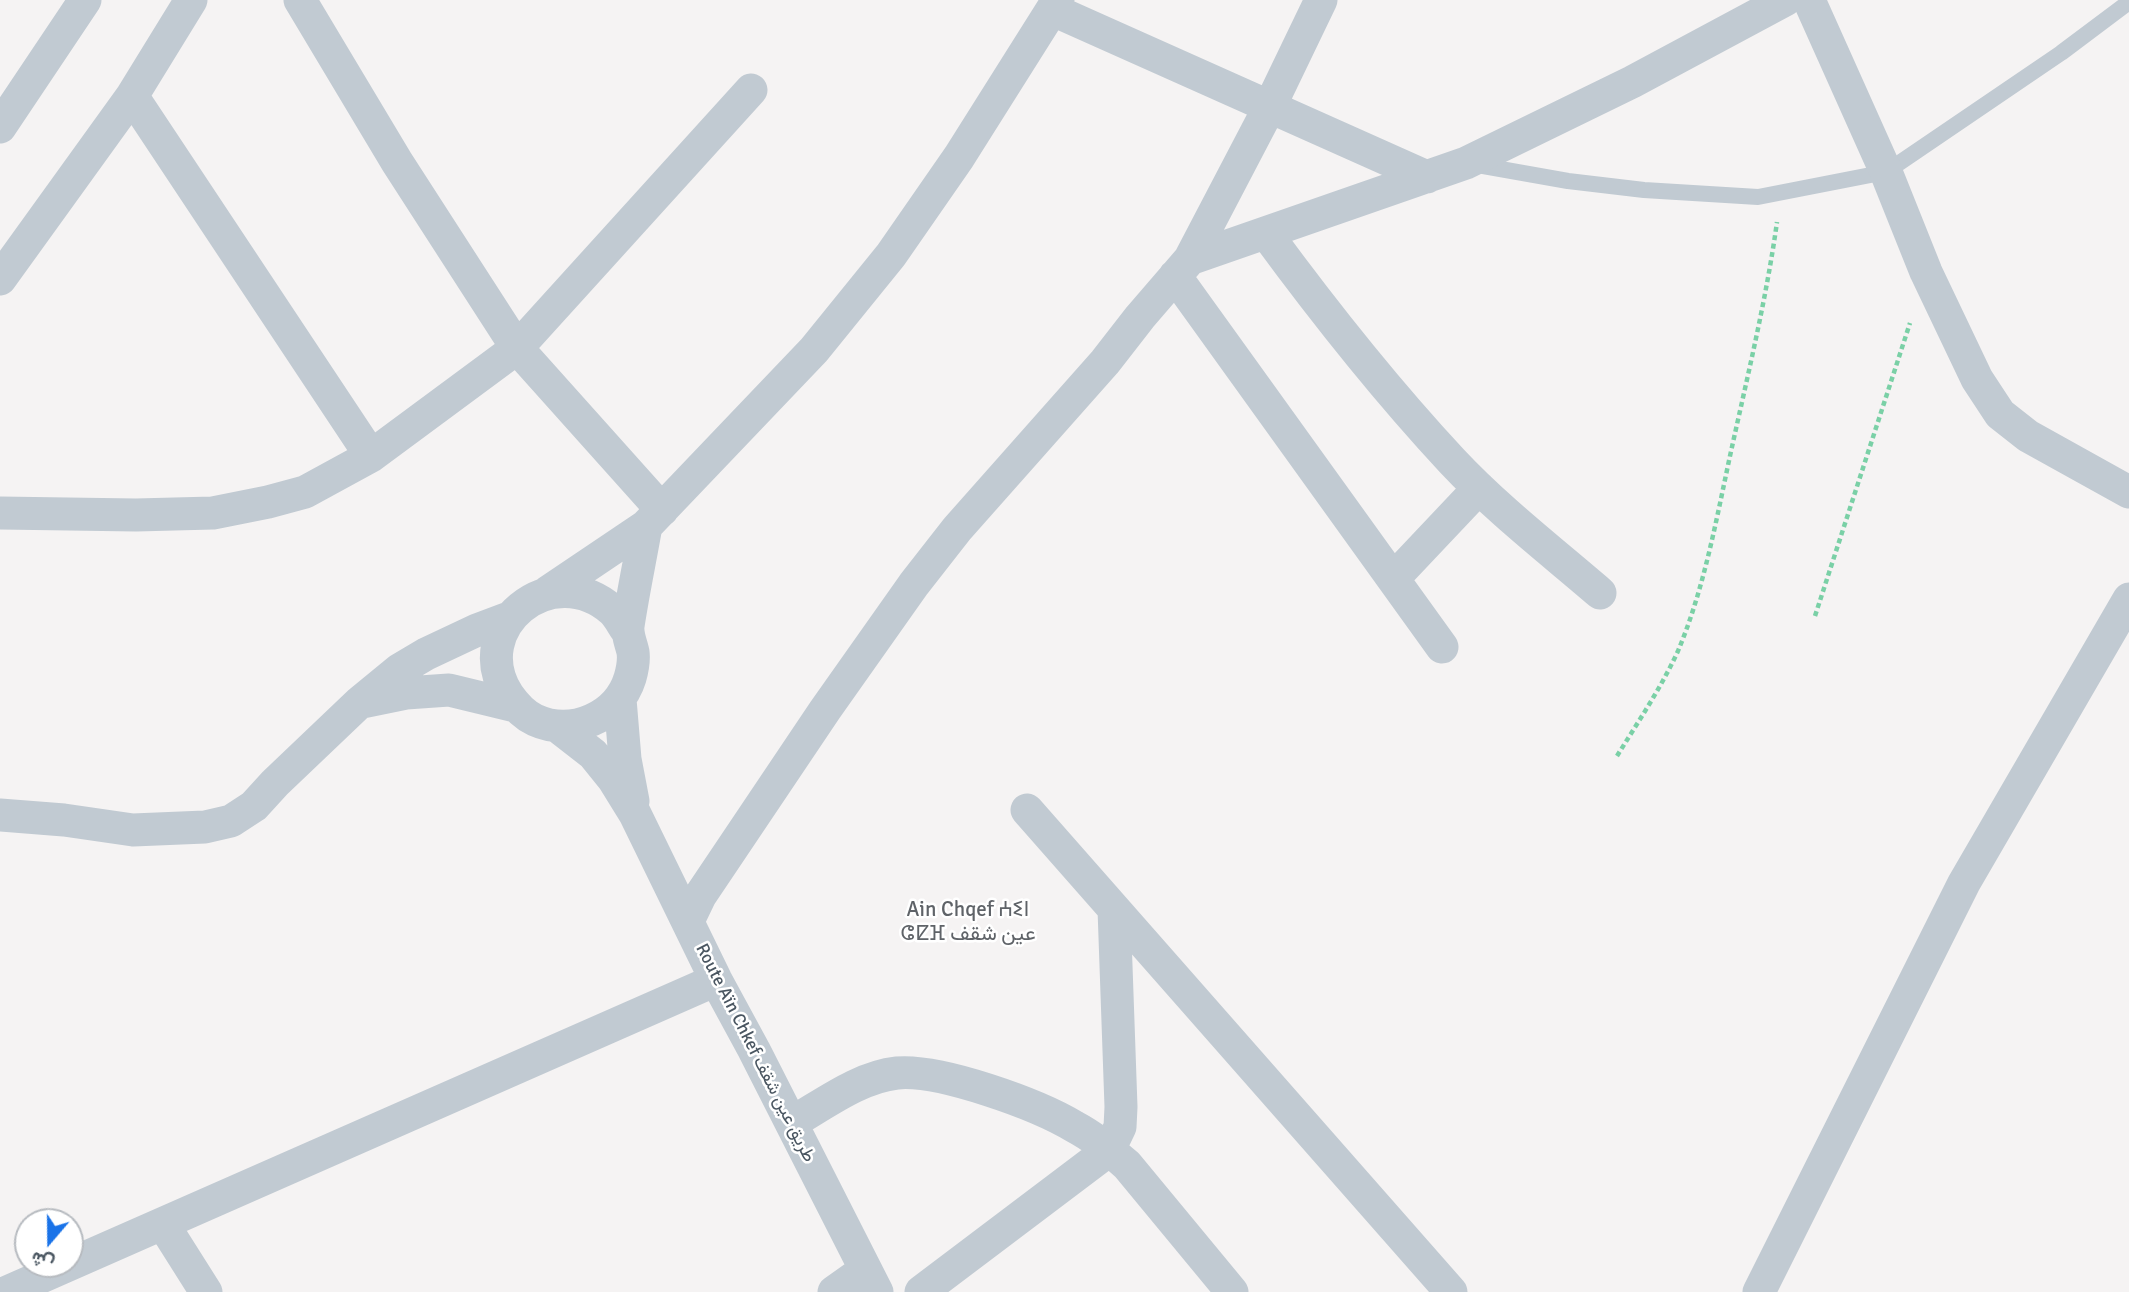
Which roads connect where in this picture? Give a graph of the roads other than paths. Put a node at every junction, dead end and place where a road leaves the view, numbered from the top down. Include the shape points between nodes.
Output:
1 (85, 0) edge
2 (191, 0) edge
3 (300, 0) edge
4 (1321, 0) edge
5 (1785, 0) edge
6 (1808, 0) edge
7 (2129, 2) edge
8 (1055, 5) edge
9 (751, 90) dead end
10 (132, 96) junction
11 (1270, 106) junction
12 (0, 127) edge
13 (1466, 163) junction
14 (1886, 172) junction
15 (1427, 177) junction
16 (1266, 233) junction
17 (1183, 267) junction
18 (0, 279) edge
19 (517, 348) junction
20 (371, 456) junction
21 (1479, 488) junction
22 (2129, 492) edge
23 (0, 513) edge
24 (654, 518) junction
25 (1393, 579) junction
26 (548, 592) junction
27 (1600, 593) dead end
28 (2129, 599) edge
29 (509, 618) junction
30 (627, 631) junction
31 (1442, 647) dead end
32 (620, 699) junction
33 (360, 702) junction
34 (515, 706) junction
35 (557, 726) junction
36 (1027, 810) dead end
37 (635, 814) junction
38 (0, 815) edge
39 (1114, 909) junction
40 (688, 921) junction
41 (716, 981) junction
42 (791, 1123) junction
43 (1108, 1150) junction
44 (163, 1224) junction
45 (871, 1281) edge
46 (7, 1292) edge
47 (206, 1292) edge
48 (834, 1292) edge
49 (921, 1292) edge
50 (1232, 1292) edge
51 (1451, 1292) edge
52 (1759, 1292) edge

1 - 12 street
2 - 10 street
3 - 19 street
4 - 11 street
5 - 13 street via 1633,82
6 - 14 street
7 - 14 lane
8 - 11 street
8 - 24 street via 891,255 814,349
9 - 19 street
10 - 18 street
10 - 20 street
11 - 15 street
11 - 17 street
13 - 14 lane via 1644,190 1758,197
13 - 15 street
14 - 22 street via 1926,272 1977,379 2000,414 2028,436
15 - 16 street
16 - 17 street
16 - 21 street via 1374,373
17 - 25 street
17 - 40 street via 914,584 700,896
19 - 20 street
19 - 24 street
20 - 23 street via 305,492 213,513
21 - 25 street
21 - 27 street
24 - 26 street
24 - 30 street
25 - 31 street
26 - 29 street
26 - 30 street via 572,591 595,597 614,611
28 - 52 street via 1964,883
29 - 33 street via 426,654
29 - 34 street via 499,640 496,663 502,686
30 - 32 street via 633,654 631,678
32 - 35 street via 603,716 581,725
32 - 37 street, Route Aïn Chkef طريق عين شقف
33 - 34 street via 449,690
33 - 38 street via 254,806 230,821 205,827 133,830
34 - 35 street via 535,720
35 - 37 street, Route Aïn Chkef طريق عين شقف via 593,754
36 - 39 street
37 - 40 street, Route Aïn Chkef طريق عين شقف
39 - 43 street via 1121,1107 1119,1127
39 - 51 street
40 - 41 street, Route Aïn Chkef طريق عين شقف
41 - 42 street, Route Aïn Chkef طريق عين شقف
41 - 44 street
42 - 43 street via 867,1081 896,1073 921,1073 1040,1110 1075,1126
42 - 45 street, Route Aïn Chkef طريق عين شقف
43 - 49 street
43 - 50 street via 1139,1180
44 - 46 street
44 - 47 street
45 - 48 street

